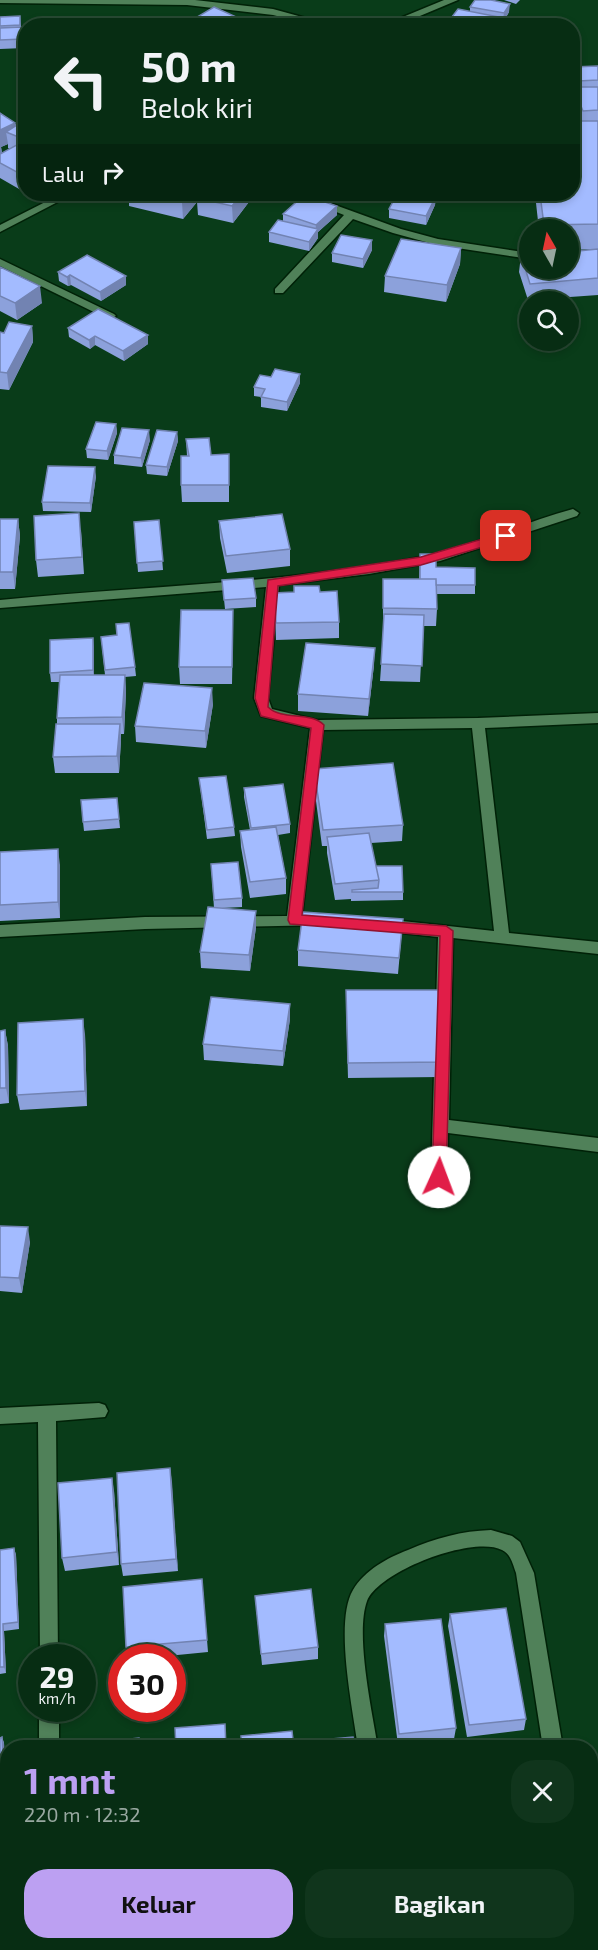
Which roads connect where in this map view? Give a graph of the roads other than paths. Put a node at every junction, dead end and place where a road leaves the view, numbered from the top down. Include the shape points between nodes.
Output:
1 (0, 0) edge
2 (453, 0) edge
3 (297, 18) edge
4 (407, 18) edge
5 (54, 201) edge
6 (317, 201) edge
7 (352, 213) junction
8 (0, 229) edge
9 (519, 254) edge
10 (0, 262) edge
11 (279, 291) dead end
12 (110, 316) edge
13 (573, 513) dead end
14 (273, 583) junction
15 (0, 604) edge
16 (598, 718) edge
17 (478, 723) junction
18 (317, 725) junction
19 (294, 920) junction
20 (342, 922) edge
21 (366, 923) edge
22 (0, 931) edge
23 (446, 931) junction
24 (502, 938) junction
25 (598, 948) edge
26 (441, 1126) junction
27 (598, 1145) edge
28 (439, 1177) dead end
29 (99, 1411) dead end
30 (47, 1414) junction
31 (0, 1416) edge
32 (50, 1644) edge
33 (49, 1722) edge
34 (49, 1740) edge
35 (367, 1740) edge
36 (553, 1740) edge

1 - 3 street via 187,2
2 - 4 street
5 - 8 street
6 - 7 street
7 - 9 street via 437,242
7 - 11 street
10 - 12 street
13 - 14 street via 421,561
14 - 15 street
14 - 18 street via 262,707 275,716
16 - 17 street
17 - 18 street
17 - 24 street
18 - 19 street
19 - 20 street
19 - 22 street
21 - 23 street
23 - 24 street
23 - 26 street
24 - 25 street
26 - 27 street
26 - 28 street
29 - 30 street
30 - 31 street
30 - 32 street
33 - 34 street
35 - 36 street via 354,1623 360,1596 375,1578 396,1563 437,1546 488,1540 506,1542 517,1551 525,1573

